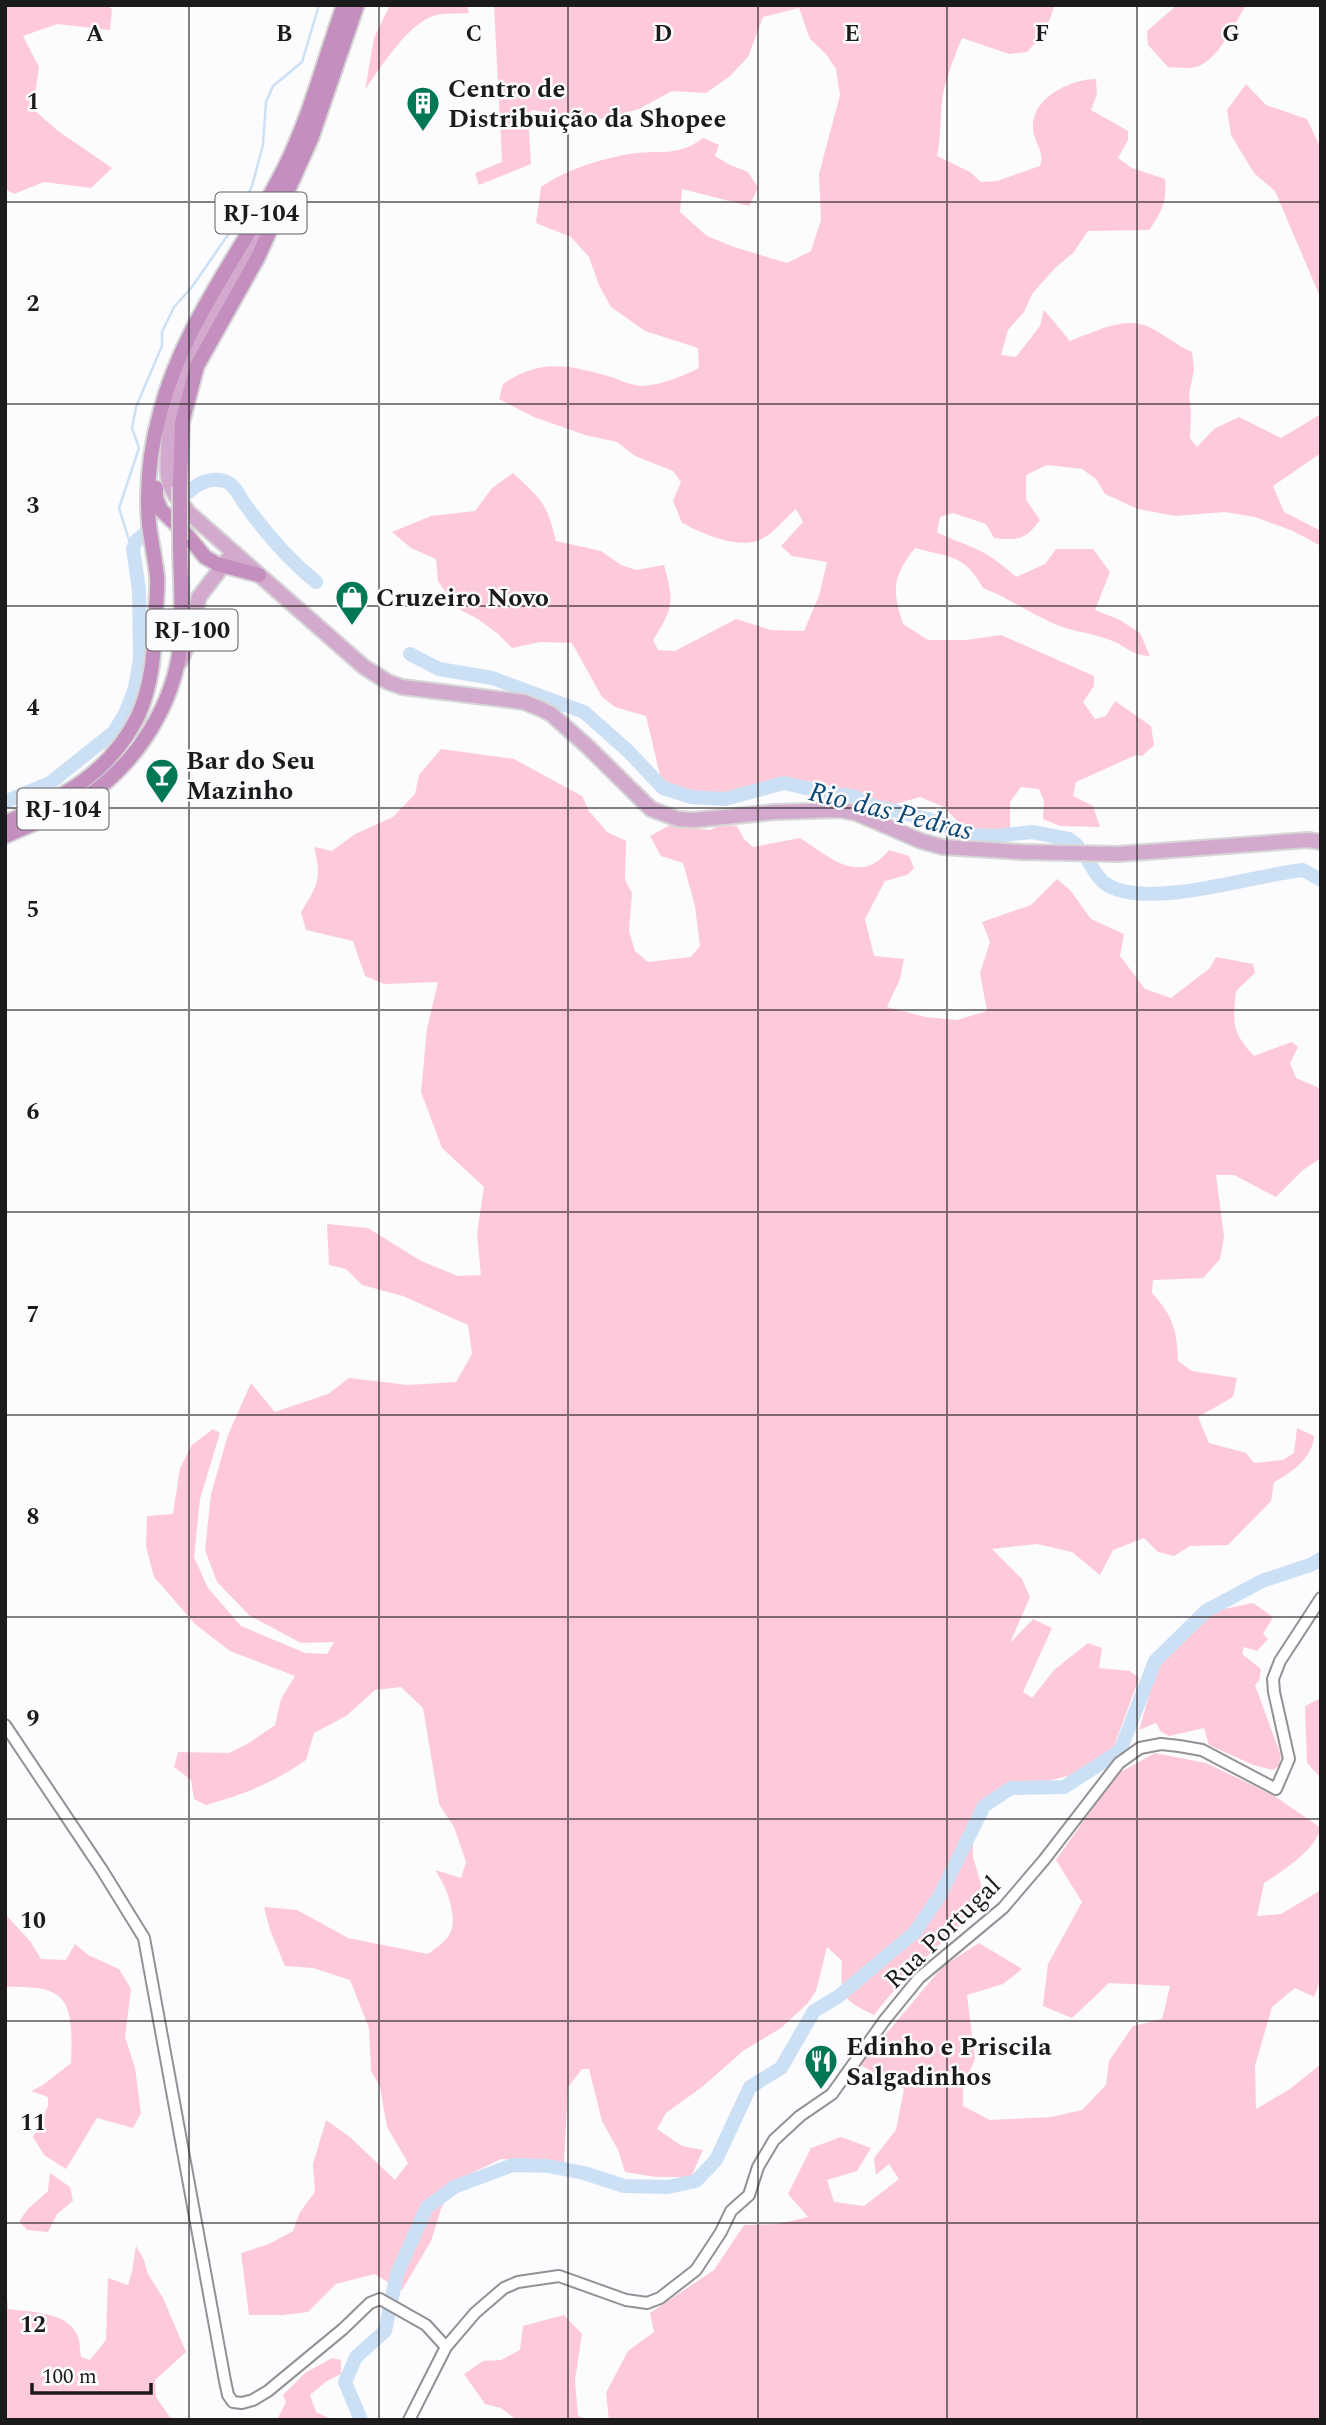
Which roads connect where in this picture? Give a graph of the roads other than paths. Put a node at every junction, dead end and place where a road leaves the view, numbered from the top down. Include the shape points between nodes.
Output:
1 (344, 5) edge
2 (357, 5) edge
3 (282, 204) junction
4 (160, 413) junction
5 (189, 513) junction
6 (167, 517) junction
7 (229, 547) junction
8 (223, 566) junction
9 (259, 575) junction
10 (157, 579) junction
11 (211, 582) junction
12 (173, 679) junction
13 (5, 823) edge
14 (5, 836) edge
15 (1321, 842) edge
16 (1321, 1598) edge
17 (5, 1725) edge
18 (446, 2347) junction
19 (409, 2420) edge

1 - 4 highway, RJ-104 via 285,167 192,328
2 - 3 highway, RJ-104 via 322,109
3 - 5 main road via 235,273 180,379 170,417 167,468 172,489
3 - 12 highway, RJ-104, bridge via 197,366 182,423 181,636
4 - 6 highway via 156,498
4 - 10 highway, RJ-104 via 148,490
5 - 6 highway
5 - 7 main road
6 - 8 highway via 205,557
6 - 10 highway via 160,530
7 - 8 main road
7 - 9 main road
8 - 9 highway
8 - 11 main road
9 - 11 main road, RJ-100
9 - 15 main road via 364,667 402,687 524,702 541,709 587,746 651,809 678,819 840,810 943,847 1022,852 1118,854
10 - 13 highway, RJ-104 via 153,668 138,716 124,739 90,778
11 - 12 main road, RJ-100 via 197,602 189,641
12 - 14 highway, RJ-104 via 157,719 115,773 82,799
16 - 18 street, Rua Portugal via 1273,1679 1289,1759 1276,1789 1202,1750 1161,1744 1140,1748 1119,1763 1003,1909 919,1978 832,2094 774,2140 749,2195 731,2211 696,2270 647,2303 559,2276 518,2282 503,2288 475,2313
17 - 18 street via 144,1938 228,2395 233,2402 253,2400 370,2302 388,2303 426,2325
18 - 19 street

